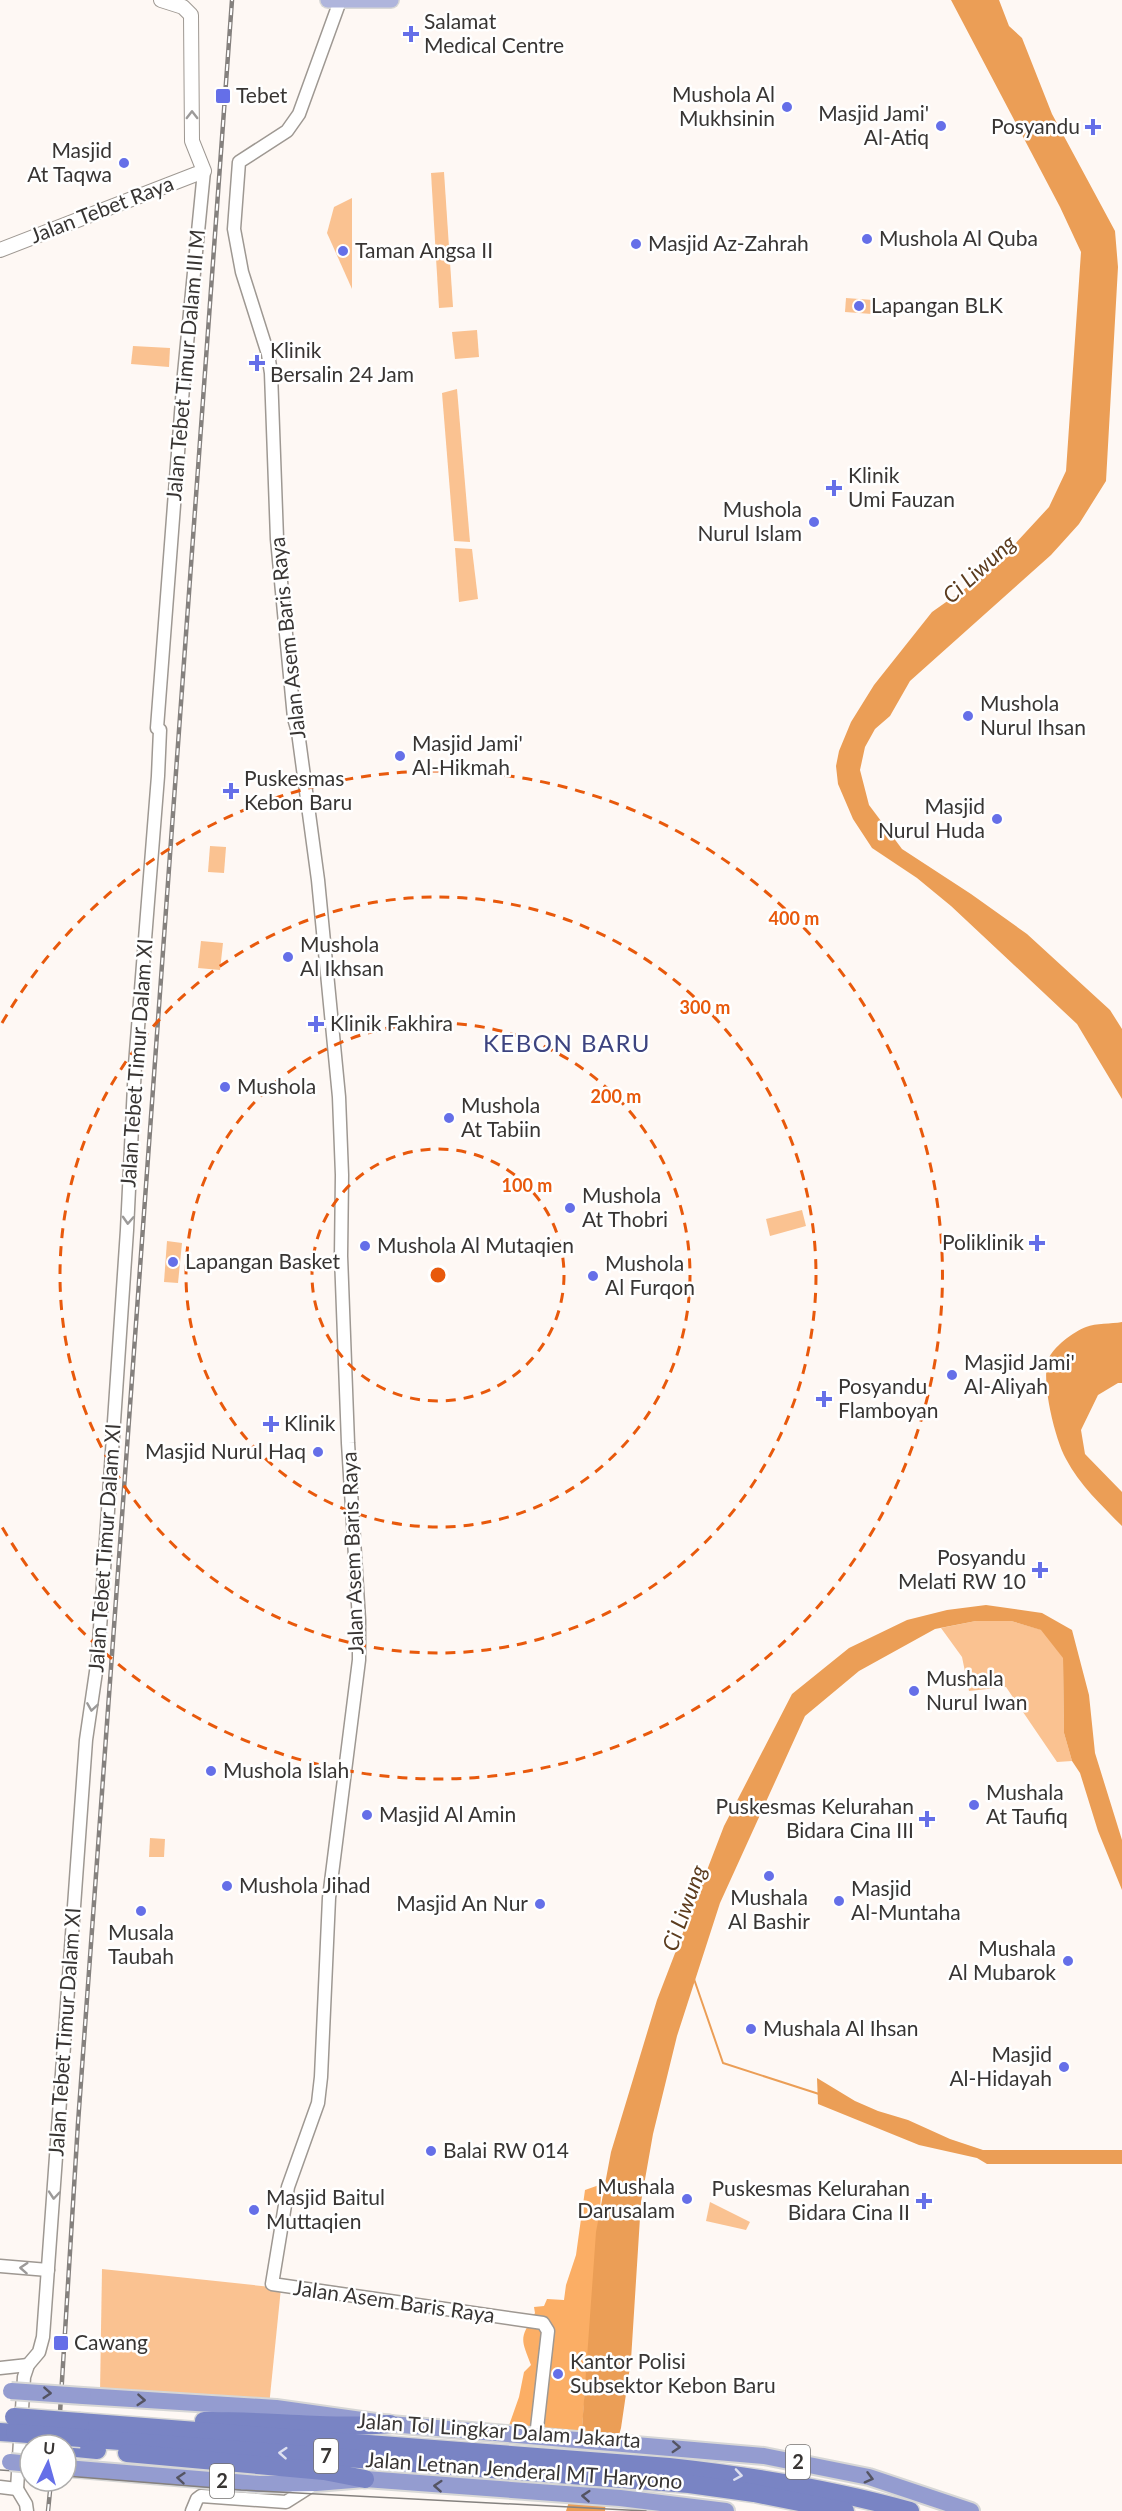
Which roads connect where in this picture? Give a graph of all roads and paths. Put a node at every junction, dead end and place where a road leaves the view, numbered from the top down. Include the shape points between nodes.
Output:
1 (161, 0) edge
2 (379, 0) edge
3 (391, 0) edge
4 (334, 1) edge
5 (204, 171) junction
6 (0, 250) edge
7 (157, 728) joint
8 (0, 2266) edge
9 (48, 2270) junction
10 (0, 2368) edge
11 (23, 2370) junction
12 (6, 2391) edge
13 (390, 2424) junction
14 (7, 2430) edge
15 (80, 2436) edge
16 (536, 2437) junction
17 (574, 2458) junction
18 (617, 2461) junction
19 (78, 2469) edge
20 (365, 2479) junction
21 (316, 2483) junction
22 (0, 2487) edge
23 (17, 2489) junction
24 (27, 2511) edge
25 (192, 2511) edge
26 (726, 2511) edge
27 (845, 2511) edge
28 (910, 2511) edge
29 (971, 2511) edge

5 -> 1 main road, Jalan Tebet Timur Dalam III M via 192,141 191,15 185,8
2 - 3 main road
2 - 4 main road
4 - 16 street, Jalan Asem Baris Raya via 299,114 287,131 239,162 234,229 271,373 283,611 318,880 339,1096 346,1394 359,1620 358,1659 329,1898 318,2103 288,2187 272,2284 543,2323 548,2331
5 - 6 main road, Jalan Tebet Raya
5 - 7 street, Jalan Tebet Timur Dalam III M
7 -> 9 street, Jalan Tebet Timur Dalam XI via 159,765 135,1065 98,1658 86,1740
9 -> 8 street
9 - 11 street, Jalan Tebet Timur Dalam XI via 43,2337 39,2352
10 - 11 street
11 - 23 street
12 -> 13 highway, Jalan Letnan Jenderal MT Haryono / 2, bridge via 294,2410
13 - 15 highway via 360,2427 247,2420
13 - 16 highway, Jalan Letnan Jenderal MT Haryono / 2
14 - 15 highway, 7, bridge
15 - 17 highway, Jalan Tol Lingkar Dalam Jakarta / 7
15 - 20 highway
16 - 17 highway, Jalan Letnan Jenderal MT Haryono / 2
17 - 18 highway, Jalan Tol Lingkar Dalam Jakarta / 7
17 - 18 highway, Jalan Letnan Jenderal MT Haryono / 2
18 - 27 highway, Jalan Tol Lingkar Dalam Jakarta / 7
18 -> 28 highway, Jalan Tol Lingkar Dalam Jakarta / 7 via 731,2474 845,2494
18 -> 29 highway, Jalan Letnan Jenderal MT Haryono / 2 via 702,2449 803,2462 869,2477
21 -> 19 highway, Jalan Letnan Jenderal MT Haryono / 2 via 259,2484
20 - 21 highway, Jalan Letnan Jenderal MT Haryono / 2
26 -> 20 highway, Jalan Letnan Jenderal MT Haryono / 2 via 617,2498
21 - 25 street via 286,2502 201,2496
22 - 23 street
23 - 24 street

